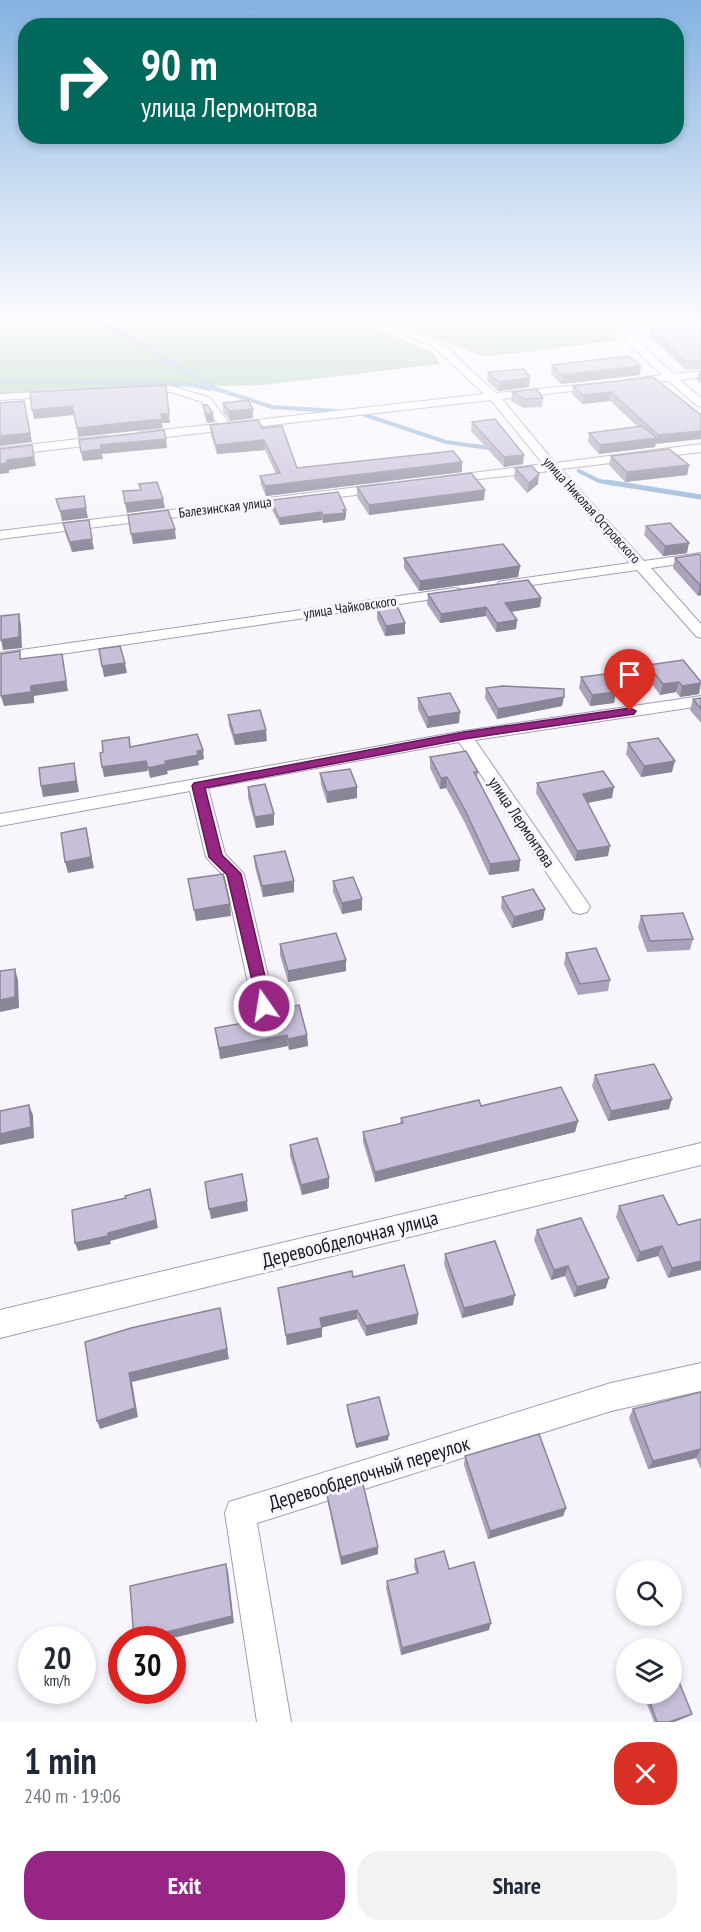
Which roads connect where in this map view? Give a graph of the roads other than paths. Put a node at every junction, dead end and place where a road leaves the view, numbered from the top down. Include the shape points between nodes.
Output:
1 (208, 402) edge
2 (438, 402) edge
3 (498, 402) edge
4 (226, 427) junction
5 (701, 448) edge
6 (0, 452) edge
7 (552, 467) junction
8 (434, 482) edge
9 (399, 486) edge
10 (0, 535) edge
11 (701, 557) edge
12 (642, 565) junction
13 (490, 587) edge
14 (467, 590) edge
15 (701, 633) edge
16 (0, 658) edge
17 (701, 701) edge
18 (464, 736) junction
19 (198, 786) junction
20 (0, 820) edge
21 (580, 907) dead end
22 (264, 1006) dead end
23 (701, 1154) edge
24 (0, 1324) edge
25 (701, 1377) edge
26 (274, 1722) edge

1 - 4 street
2 - 4 street
3 - 7 street, улица Николая Островского
4 - 6 street
5 - 7 street
7 - 8 street
7 - 12 street, улица Николая Островского
9 - 10 street, Балезинская улица
11 - 12 street
12 - 13 street
12 - 15 street, улица Николая Островского
14 - 16 street, улица Чайковского
17 - 18 street
18 - 19 street
18 - 21 street, улица Лермонтова
19 - 20 street
19 - 22 street via 216,857 234,874
23 - 24 street, Деревообделочная улица
25 - 26 street, Деревообделочный переулок via 612,1397 240,1513

